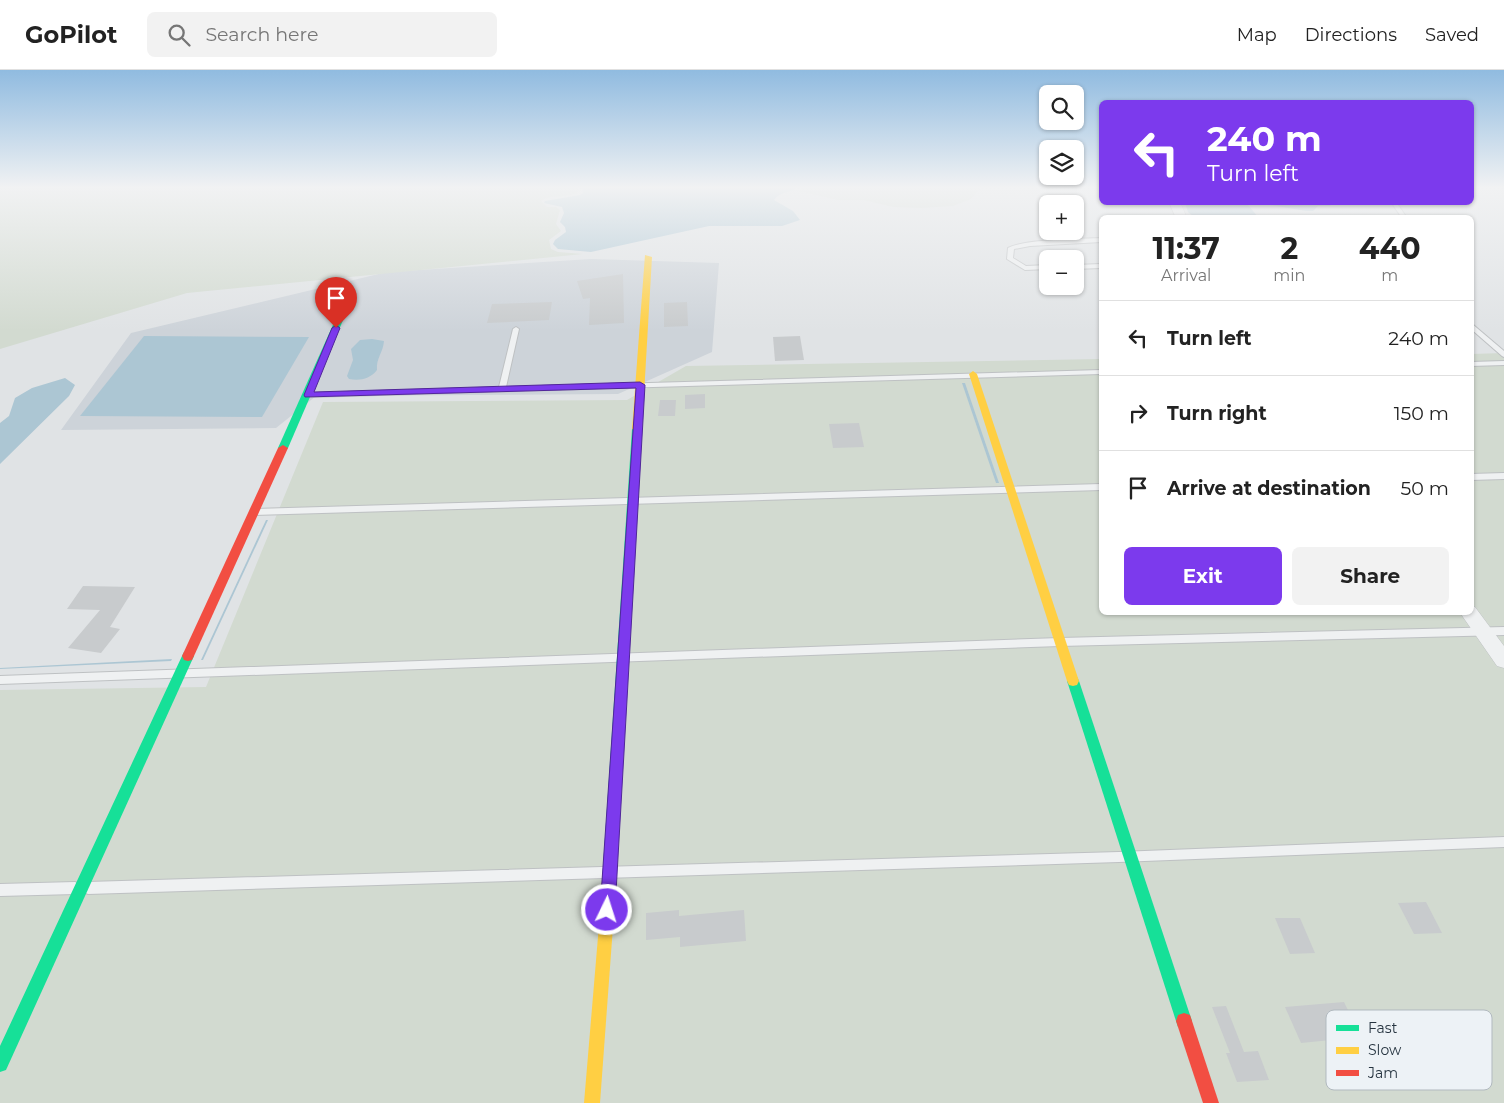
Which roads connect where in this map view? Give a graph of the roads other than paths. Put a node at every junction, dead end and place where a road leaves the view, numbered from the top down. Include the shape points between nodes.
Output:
1 (1099, 240) edge
2 (648, 257) dead end
3 (1084, 266) edge
4 (1099, 266) edge
5 (1039, 267) edge
6 (343, 311) dead end
7 (1474, 328) edge
8 (516, 329) dead end
9 (1504, 355) edge
10 (1504, 363) edge
11 (1474, 364) edge
12 (1099, 372) edge
13 (973, 374) junction
14 (640, 385) junction
15 (502, 389) junction
16 (308, 395) junction
17 (1504, 476) edge
18 (1474, 477) edge
19 (1099, 487) edge
20 (1010, 490) junction
21 (633, 501) junction
22 (254, 512) junction
23 (1471, 615) edge
24 (1504, 631) edge
25 (1483, 632) junction
26 (1060, 642) junction
27 (623, 658) junction
28 (1504, 660) edge
29 (180, 674) junction
30 (0, 680) edge
31 (1504, 842) edge
32 (1130, 856) junction
33 (610, 872) junction
34 (81, 888) junction
35 (0, 890) edge
36 (0, 1064) edge
37 (592, 1103) edge
38 (1211, 1103) edge

1 - 5 lane via 1012,248 1010,259 1022,267
2 - 14 street
3 - 4 lane
6 - 16 street
7 - 9 lane
8 - 15 lane
10 - 11 lane
12 - 13 lane
13 - 14 lane
13 - 20 street
14 - 15 lane
14 - 21 street
15 - 16 lane
16 - 22 street
17 - 18 lane
19 - 20 lane
20 - 21 lane
20 - 26 street
21 - 22 lane
21 - 27 street
22 - 29 street
23 - 25 street
24 - 25 lane
25 - 26 lane
25 - 28 street
26 - 27 lane
26 - 32 street
27 - 29 lane
27 - 33 street
29 - 30 lane
29 - 34 street
31 - 32 lane
32 - 33 lane
32 - 38 street
33 - 34 lane
33 - 37 street
34 - 35 lane
34 - 36 street

